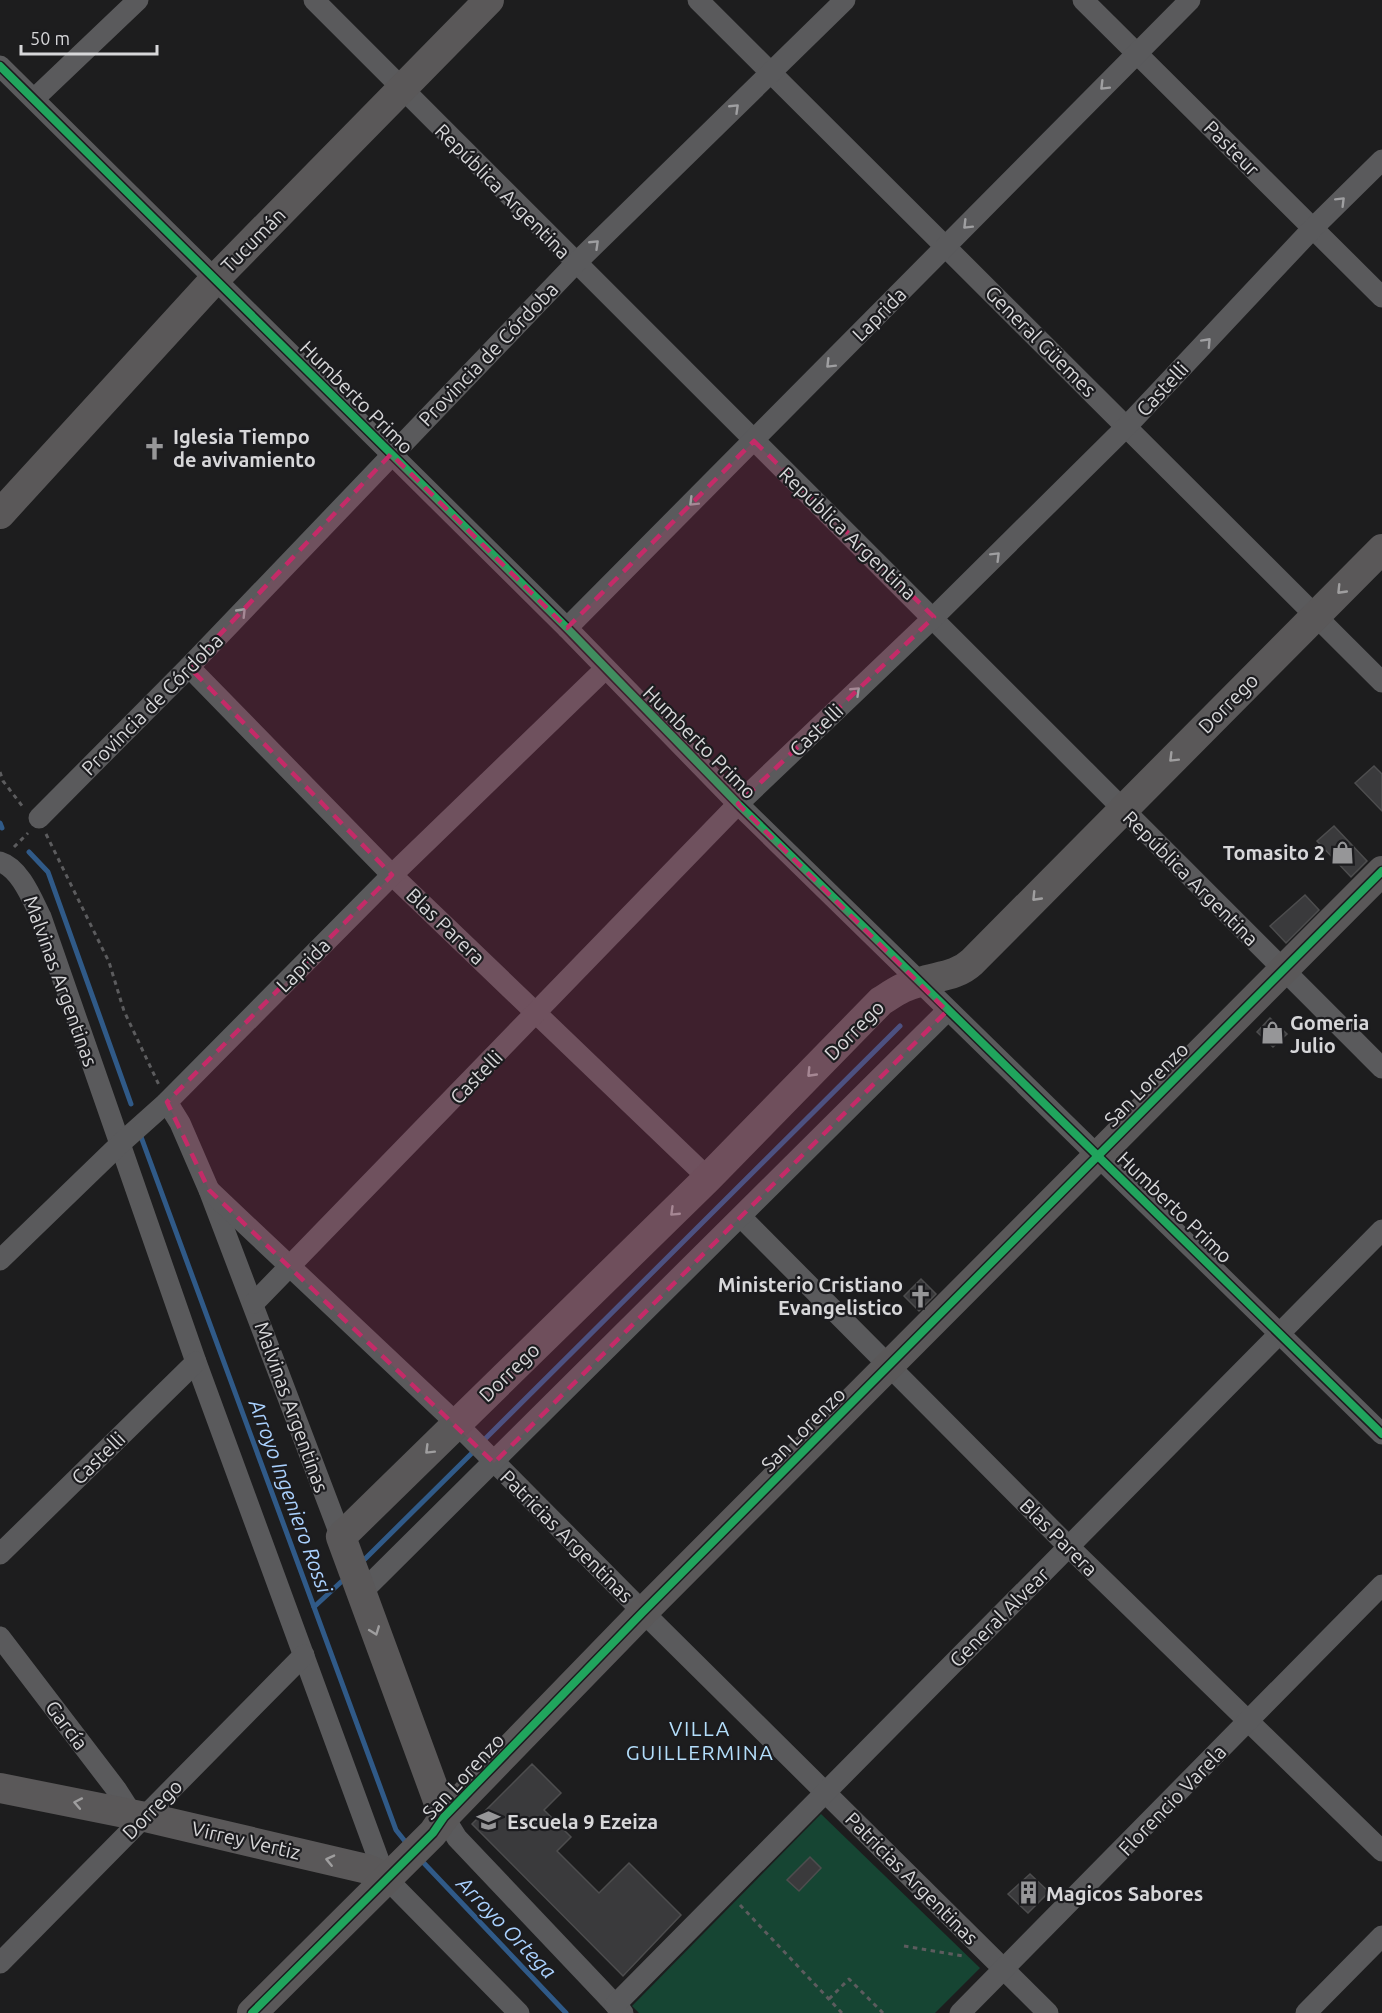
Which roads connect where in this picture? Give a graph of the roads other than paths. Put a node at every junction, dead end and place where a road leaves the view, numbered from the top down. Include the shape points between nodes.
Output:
1 (138, 0) edge
2 (314, 0) edge
3 (489, 0) edge
4 (698, 0) edge
5 (845, 0) edge
6 (1083, 0) edge
7 (1190, 0) edge
8 (1136, 53) junction
9 (0, 66) edge
10 (771, 73) junction
11 (402, 89) junction
12 (34, 99) junction
13 (1382, 160) edge
14 (1313, 228) junction
15 (946, 246) junction
16 (575, 264) junction
17 (216, 278) junction
18 (1382, 297) edge
19 (1127, 426) junction
20 (754, 441) junction
21 (392, 454) junction
22 (0, 514) edge
23 (1382, 549) edge
24 (934, 617) junction
25 (1315, 617) junction
26 (567, 627) junction
27 (189, 668) junction
28 (605, 669) junction
29 (1382, 682) edge
30 (738, 804) junction
31 (1122, 809) junction
32 (35, 824) road end
33 (5, 857) edge
34 (1382, 871) edge
35 (392, 875) junction
36 (1283, 970) junction
37 (918, 982) junction
38 (947, 1011) junction
39 (537, 1014) junction
40 (1382, 1068) edge
41 (162, 1107) junction
42 (127, 1138) junction
43 (1099, 1156) junction
44 (708, 1178) junction
45 (209, 1190) junction
46 (741, 1217) junction
47 (1382, 1230) edge
48 (0, 1260) edge
49 (292, 1265) junction
50 (254, 1303) junction
51 (1281, 1332) junction
52 (196, 1362) junction
53 (888, 1368) junction
54 (456, 1423) junction
55 (1382, 1434) edge
56 (494, 1463) junction
57 (340, 1537) junction
58 (1069, 1547) junction
59 (0, 1554) edge
60 (1382, 1585) edge
61 (360, 1594) junction
62 (643, 1612) junction
63 (0, 1637) edge
64 (304, 1655) junction
65 (1248, 1722) junction
66 (0, 1788) edge
67 (826, 1792) junction
68 (139, 1816) junction
69 (438, 1825) junction
70 (1382, 1851) edge
71 (392, 1871) junction
72 (1382, 1936) edge
73 (0, 1963) edge
74 (1001, 1967) junction
75 (619, 2009) edge
76 (252, 2013) edge
77 (519, 2013) edge
78 (960, 2013) edge
79 (1048, 2013) edge
80 (1306, 2013) edge

1 - 12 street
2 - 11 street, República Argentina
3 - 11 street, Tucumán
4 - 10 street, General Güemes
5 - 10 street, Provincia de Córdoba
6 - 8 street, Pasteur
7 - 8 street, Laprida
8 - 14 street, Pasteur
8 -> 15 street, Laprida
9 - 12 street, Humberto Primo
10 - 15 street, General Güemes
16 -> 10 street, Provincia de Córdoba
11 - 16 street, República Argentina
11 - 17 street, Tucumán
12 - 17 street, Humberto Primo
14 -> 13 street, Castelli
14 - 18 street, Pasteur
19 -> 14 street, Castelli
15 - 19 street, General Güemes
15 -> 20 street, Laprida
16 - 20 street, República Argentina
16 - 21 street, Provincia de Córdoba
17 - 21 street, Humberto Primo
17 - 22 street, Tucumán
24 -> 19 street, Castelli
19 - 25 street, General Güemes
20 - 24 street, República Argentina
20 -> 26 street, Laprida
21 - 26 street, Humberto Primo
27 -> 21 street, Provincia de Córdoba
23 -> 25 street, Dorrego
30 -> 24 street, Castelli
24 - 31 street, República Argentina
25 - 29 street, General Güemes
25 -> 31 street, Dorrego
26 - 28 street, Humberto Primo
27 - 32 street, Provincia de Córdoba
27 - 35 street, Blas Parera
28 - 30 street, Humberto Primo
28 - 35 street, Laprida
30 - 37 street, Humberto Primo
30 - 39 street, Castelli
31 - 36 street, República Argentina
31 -> 37 street, Dorrego via 964,969
33 - 42 street, Malvinas Argentinas via 41,917
34 - 36 street, San Lorenzo
35 - 39 street, Blas Parera
35 - 41 street, Laprida
36 - 40 street, República Argentina
36 - 43 street, San Lorenzo
37 - 38 street, Humberto Primo
37 -> 44 street, Dorrego via 882,1001
38 - 43 street, Humberto Primo
38 - 46 street
39 - 44 street, Blas Parera
39 - 49 street, Castelli
41 - 42 street, Laprida
41 - 45 street, Malvinas Argentinas via 180,1123
42 - 48 street, Laprida
42 - 52 street, Malvinas Argentinas
43 - 51 street, Humberto Primo
43 - 53 street, San Lorenzo
44 -> 54 street, Dorrego
45 - 49 street, Patricias Argentinas
45 - 50 street, Malvinas Argentinas
46 - 53 street, Blas Parera
46 - 56 street
47 - 51 street, General Alvear
49 - 50 street, Castelli
49 - 54 street, Patricias Argentinas
50 - 57 street, Malvinas Argentinas
51 - 55 street, Humberto Primo
51 - 58 street, General Alvear
52 - 59 street, Castelli
52 - 64 street, Malvinas Argentinas
53 - 58 street, Blas Parera
53 - 62 street, San Lorenzo
54 - 56 street, Patricias Argentinas
54 -> 57 street, Dorrego
56 - 61 street
56 - 62 street, Patricias Argentinas
57 - 61 street, Malvinas Argentinas
58 - 65 street, Blas Parera
58 - 67 street, General Alvear
60 - 65 street, Florencio Varela
61 -> 69 street, Malvinas Argentinas
62 - 67 street, Patricias Argentinas
62 - 69 street, San Lorenzo
63 - 68 street, García
64 - 68 street, Dorrego
64 - 71 street, Malvinas Argentinas via 369,1840
65 - 70 street, Blas Parera
65 - 74 street, Florencio Varela
68 -> 66 street, Virrey Vertiz
67 - 74 street, Patricias Argentinas
67 - 75 street, General Alvear
71 -> 68 street, Virrey Vertiz via 367,1869
68 - 73 street, Dorrego
69 - 71 street, San Lorenzo
69 - 75 street, Malvinas Argentinas via 457,1838
71 - 76 street, San Lorenzo
71 - 77 street, Malvinas Argentinas
72 - 80 street
74 - 78 street, Florencio Varela
74 - 79 street, Patricias Argentinas

